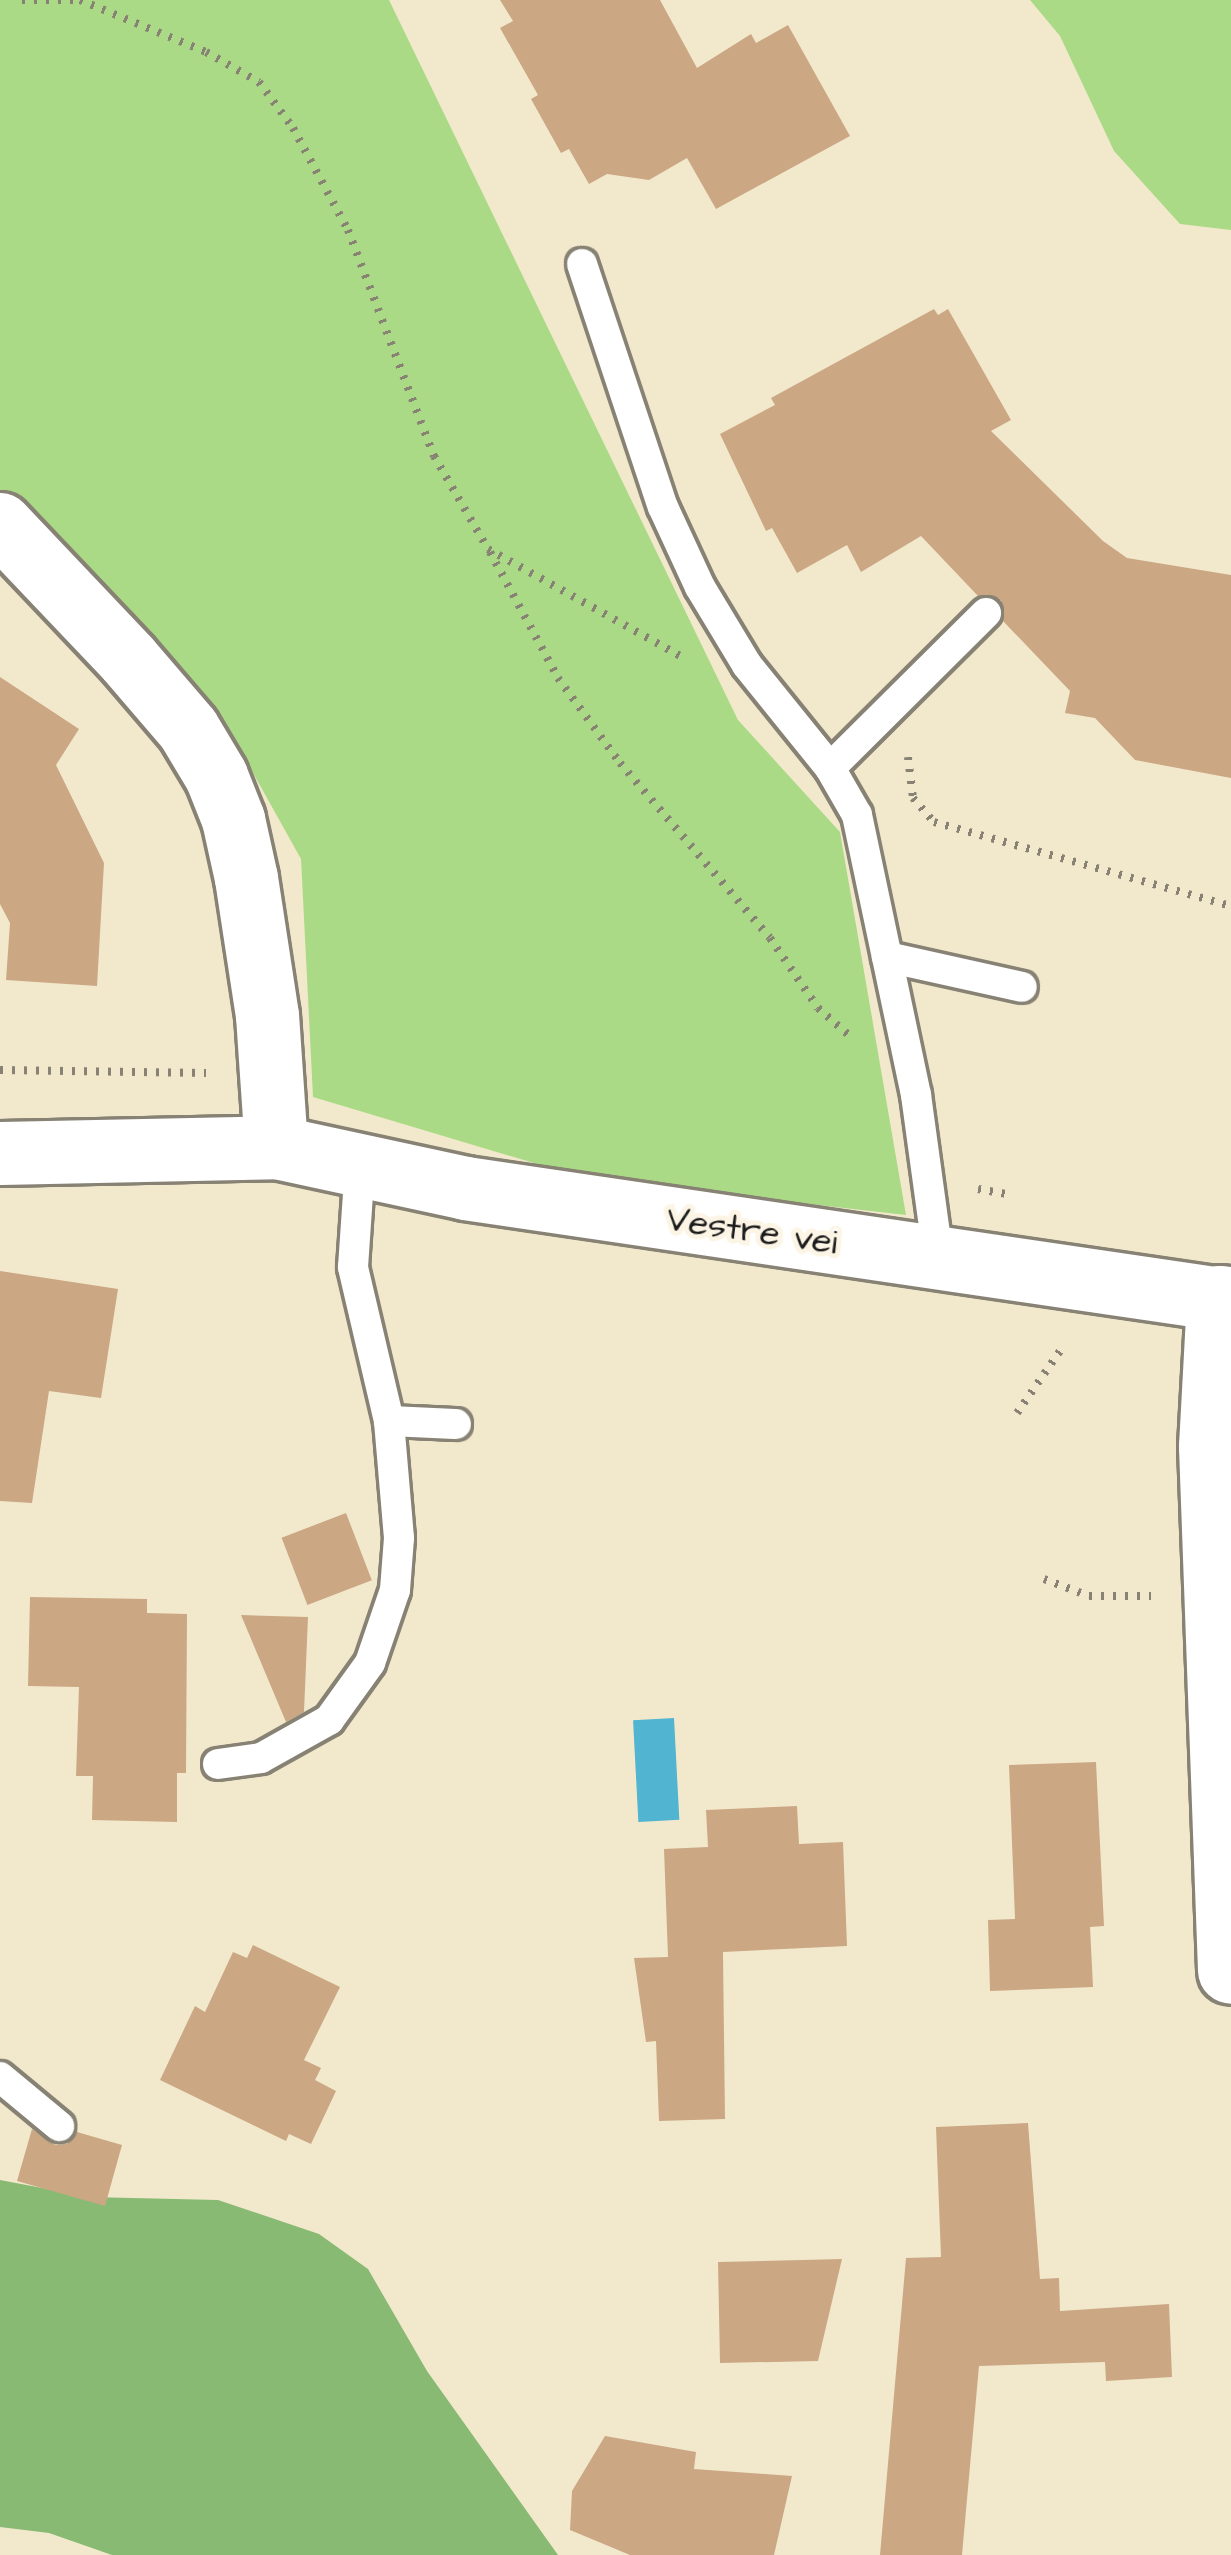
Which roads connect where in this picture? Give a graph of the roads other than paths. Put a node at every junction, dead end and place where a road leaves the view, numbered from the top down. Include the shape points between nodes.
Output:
1 (582, 264) dead end
2 (0, 524) edge
3 (986, 614) dead end
4 (830, 768) junction
5 (887, 957) junction
6 (1022, 987) dead end
7 (277, 1147) junction
8 (0, 1153) edge
9 (360, 1165) junction
10 (938, 1256) junction
11 (1226, 1299) edge
12 (389, 1421) junction
13 (456, 1424) dead end
14 (218, 1764) dead end
15 (1231, 1972) edge
16 (0, 2077) edge
17 (59, 2126) dead end

1 - 4 lane via 663,507 700,587 747,665
2 - 7 street via 128,659 216,776 246,878
3 - 4 lane
4 - 5 lane via 857,815
5 - 6 lane
5 - 10 lane
7 - 8 street, Vestre vei
7 - 9 street, Vestre vei
9 - 10 street, Vestre vei via 466,1188
9 - 12 lane via 353,1267
10 - 11 street, Vestre vei
11 - 15 street via 1212,1447
12 - 13 lane
12 - 14 lane via 395,1590 370,1663 329,1720 261,1758
16 - 17 lane

